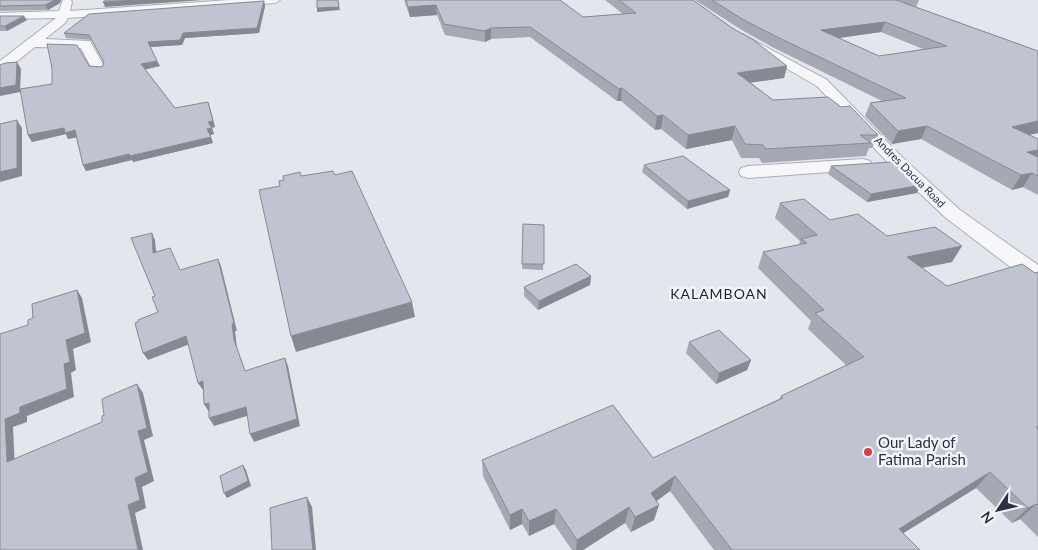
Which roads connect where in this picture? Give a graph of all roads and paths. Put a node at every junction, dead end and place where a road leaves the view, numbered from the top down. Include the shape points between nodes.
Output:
1 (68, 0) edge
2 (275, 0) edge
3 (64, 15) junction
4 (0, 16) edge
5 (728, 29) edge
6 (35, 43) junction
7 (0, 68) edge
8 (98, 68) edge
9 (897, 162) junction
10 (748, 172) dead end
11 (1038, 277) edge

1 - 3 street
2 - 3 street
3 - 4 street
3 - 6 street
5 - 9 street, Andres Dacua Road via 822,83
6 - 7 street
6 - 8 street via 86,44
9 - 10 street
9 - 11 street, Andres Dacua Road via 969,228

